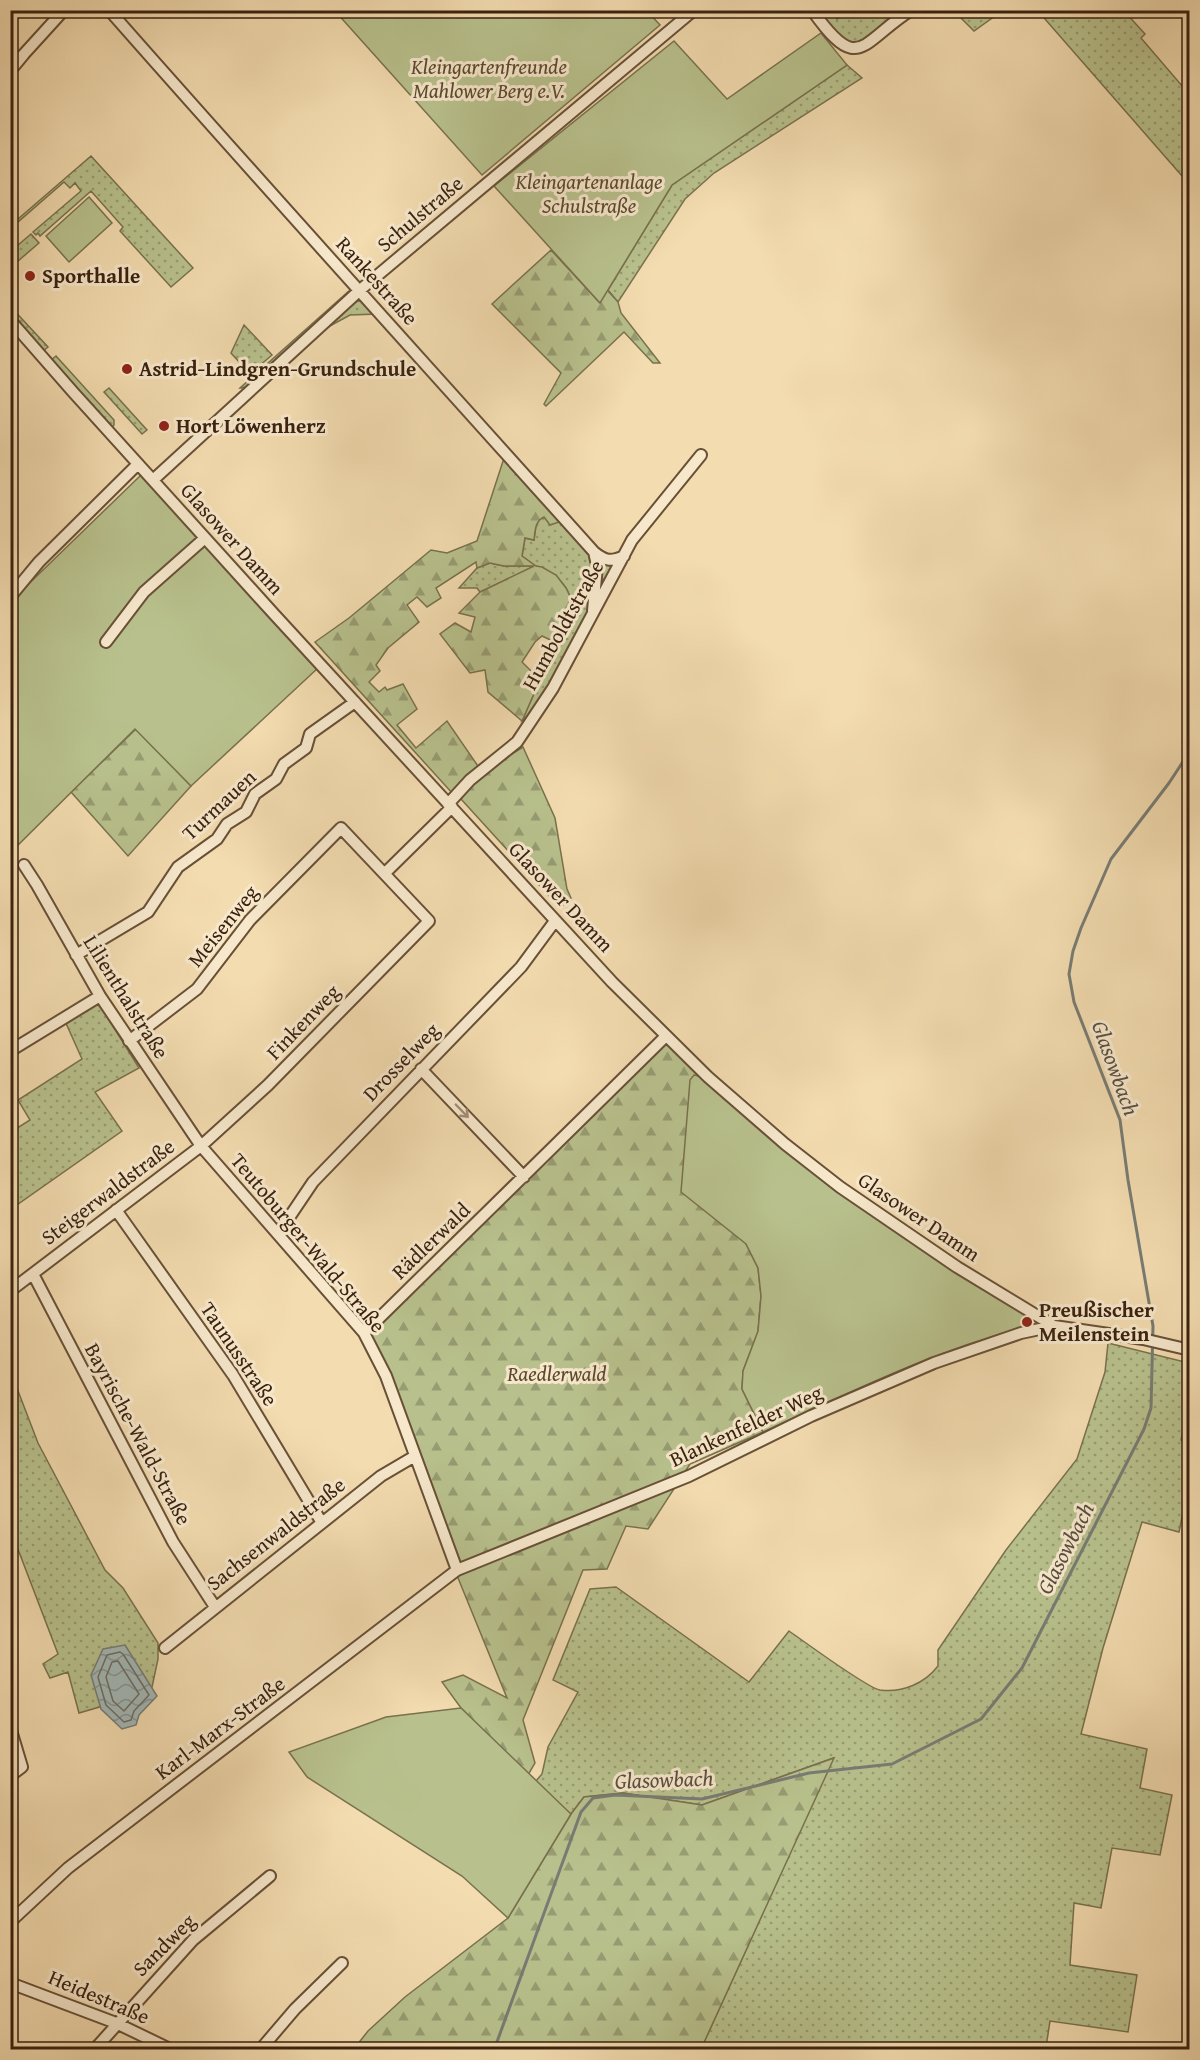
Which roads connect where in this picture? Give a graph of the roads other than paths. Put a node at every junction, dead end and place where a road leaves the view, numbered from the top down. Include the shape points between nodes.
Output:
1 (64, 10) edge
2 (108, 10) edge
3 (694, 10) edge
4 (812, 10) edge
5 (911, 10) edge
6 (10, 71) edge
7 (360, 290) junction
8 (10, 320) edge
9 (701, 455) dead end
10 (138, 464) junction
11 (153, 480) junction
12 (205, 538) junction
13 (594, 552) junction
14 (624, 556) junction
15 (10, 577) edge
16 (17, 587) junction
17 (10, 597) edge
18 (592, 617) junction
19 (106, 642) dead end
20 (355, 702) junction
21 (450, 805) junction
22 (24, 866) dead end
23 (385, 873) junction
24 (555, 921) junction
25 (76, 955) junction
26 (100, 996) junction
27 (665, 1037) junction
28 (129, 1041) junction
29 (10, 1051) edge
30 (422, 1069) junction
31 (201, 1146) junction
32 (524, 1177) junction
33 (116, 1210) junction
34 (278, 1234) junction
35 (33, 1274) junction
36 (10, 1291) edge
37 (1054, 1326) junction
38 (364, 1333) junction
39 (1190, 1350) edge
40 (415, 1456) junction
41 (322, 1523) junction
42 (457, 1570) junction
43 (215, 1607) junction
44 (165, 1648) dead end
45 (10, 1727) edge
46 (10, 1776) edge
47 (270, 1875) dead end
48 (10, 1922) edge
49 (342, 1963) dead end
50 (10, 1983) edge
51 (117, 2023) junction
52 (94, 2049) edge
53 (172, 2049) edge
54 (260, 2049) edge

1 - 6 street
2 - 7 street, Rankestraße
3 - 7 street, Schulstraße
4 - 5 street via 828,33 844,46 860,49
7 - 11 street, Schulstraße
7 - 13 street, Rankestraße
8 - 10 street, Glasower Damm
9 - 14 street, Humboldtstraße via 632,540
10 - 11 street, Glasower Damm
10 - 16 street
11 - 12 street, Glasower Damm
12 - 19 street via 144,592
12 - 20 street, Glasower Damm
13 - 14 street via 603,560
13 - 18 street via 597,565
14 - 18 street, Humboldtstraße
15 - 16 street
16 - 17 street
18 - 21 street, Humboldtstraße via 553,688 517,742 470,780
20 - 21 street, Glasower Damm
20 - 25 street, Turmauen via 310,734 306,748 255,794 246,812 178,867 148,912
21 - 23 street, Humboldtstraße
21 - 24 street, Glasower Damm
22 - 25 street, Lilienthalstraße
23 - 28 street, Meisenweg via 341,828 250,920 197,989
23 - 31 street, Finkenweg via 429,921 268,1085
24 - 27 street, Glasower Damm
24 - 30 street, Drosselweg via 521,967
25 - 26 street, Lilienthalstraße
26 - 28 street, Lilienthalstraße
26 - 29 street
27 - 32 street, Rädlerwald
27 - 37 street, Glasower Damm via 758,1121 840,1187 957,1267
28 - 31 street, Lilienthalstraße
30 -> 32 street
30 - 34 street, Drosselweg via 313,1182
31 - 33 street, Steigerwaldstraße
31 - 34 street, Teutoburger-Wald-Straße
32 - 38 street, Rädlerwald
33 - 35 street, Steigerwaldstraße
33 - 41 street, Taunusstraße via 233,1375
34 - 38 street, Teutoburger-Wald-Straße
35 - 36 street, Steigerwaldstraße
35 - 43 street, Bayrische-Wald-Straße via 172,1542
37 - 39 street, Glasower Damm
37 - 42 street, Blankenfelder Weg via 1021,1333 934,1363 811,1416 689,1476
38 - 40 street, Teutoburger-Wald-Straße via 386,1376
40 - 41 street, Sachsenwaldstraße via 381,1476
40 - 42 street, Teutoburger-Wald-Straße
41 - 43 street, Sachsenwaldstraße
42 - 48 street, Karl-Marx-Straße via 73,1864
43 - 44 street, Sachsenwaldstraße
45 - 46 street via 22,1767
47 - 51 street, Sandweg via 193,1940
49 - 54 street
50 - 51 street, Heidestraße
51 - 52 street, Sandweg
51 - 53 street, Heidestraße

